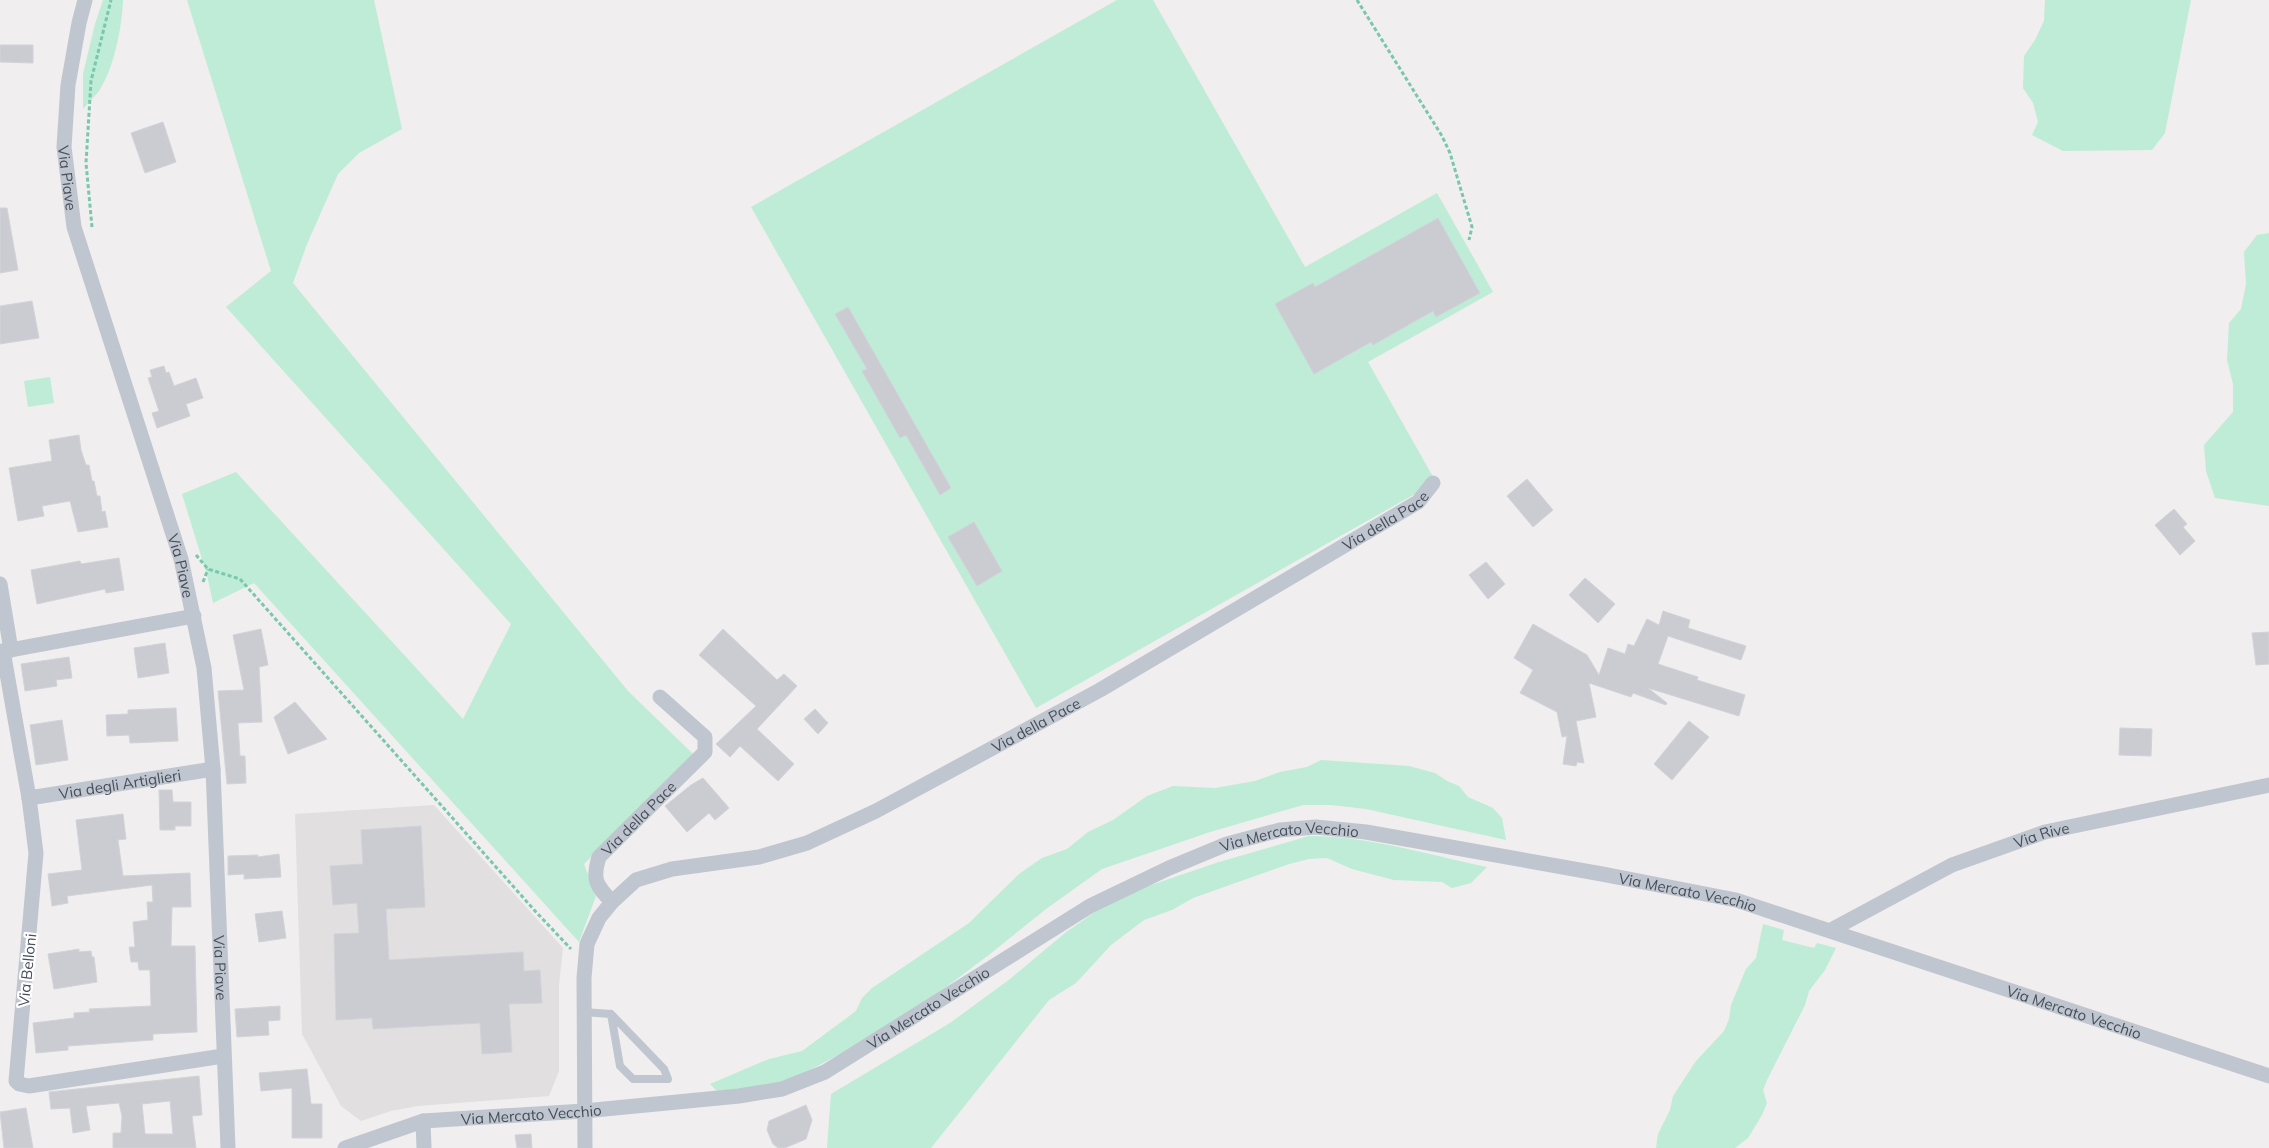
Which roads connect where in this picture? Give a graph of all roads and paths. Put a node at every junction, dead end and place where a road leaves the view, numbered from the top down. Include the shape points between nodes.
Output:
1 (85, 0) edge
2 (111, 0) edge
3 (1357, 0) edge
4 (93, 229) dead end
5 (1469, 240) dead end
6 (1433, 484) dead end
7 (194, 551) dead end
8 (0, 584) edge
9 (194, 616) junction
10 (5, 651) edge
11 (660, 697) dead end
12 (212, 769) junction
13 (2269, 785) edge
14 (29, 798) junction
15 (612, 902) junction
16 (1831, 930) junction
17 (584, 962) junction
18 (583, 1012) junction
19 (611, 1014) junction
20 (223, 1056) junction
21 (2269, 1076) edge
22 (584, 1111) junction
23 (423, 1121) junction
24 (228, 1148) edge
25 (345, 1148) edge
26 (424, 1148) edge
27 (585, 1148) edge

1 - 9 street, Via Piave via 68,85 64,147 74,227 181,559
2 - 4 path via 91,82 86,163
3 - 5 path via 1450,153 1472,226
6 - 15 street, Via della Pace via 1418,502 1117,680 876,811 807,843 759,857 672,869 636,880
7 - 17 path via 208,569 240,579
8 - 10 street, Via Belloni
9 - 10 street
9 - 12 street, Via Piave via 204,668
10 - 14 street, Via Belloni
11 - 15 street, Via della Pace via 705,737 705,752 599,857 594,872 598,888
12 - 14 street, Via degli Artiglieri
12 - 20 street, Via Piave
13 - 16 street, Via Rive via 2045,832 1952,865
14 - 20 street, Via Belloni via 36,853 16,1076 20,1084 29,1086
15 - 17 street, Via della Pace via 599,918 587,944
16 - 21 street, Via Mercato Vecchio
16 - 22 street, Via Mercato Vecchio via 1736,900 1593,872 1366,832 1316,827 1280,830 1227,844 1090,906 825,1072 782,1088 738,1096
17 - 18 street, Via della Pace
18 - 19 lane
18 - 22 street, Via della Pace
19 - 19 lane via 620,1066 633,1079 668,1079 664,1069
20 - 24 street, Via Piave
22 - 23 street, Via Mercato Vecchio
22 - 27 street, Via della Pace
23 - 25 street, Via Mercato Vecchio
23 - 26 street

